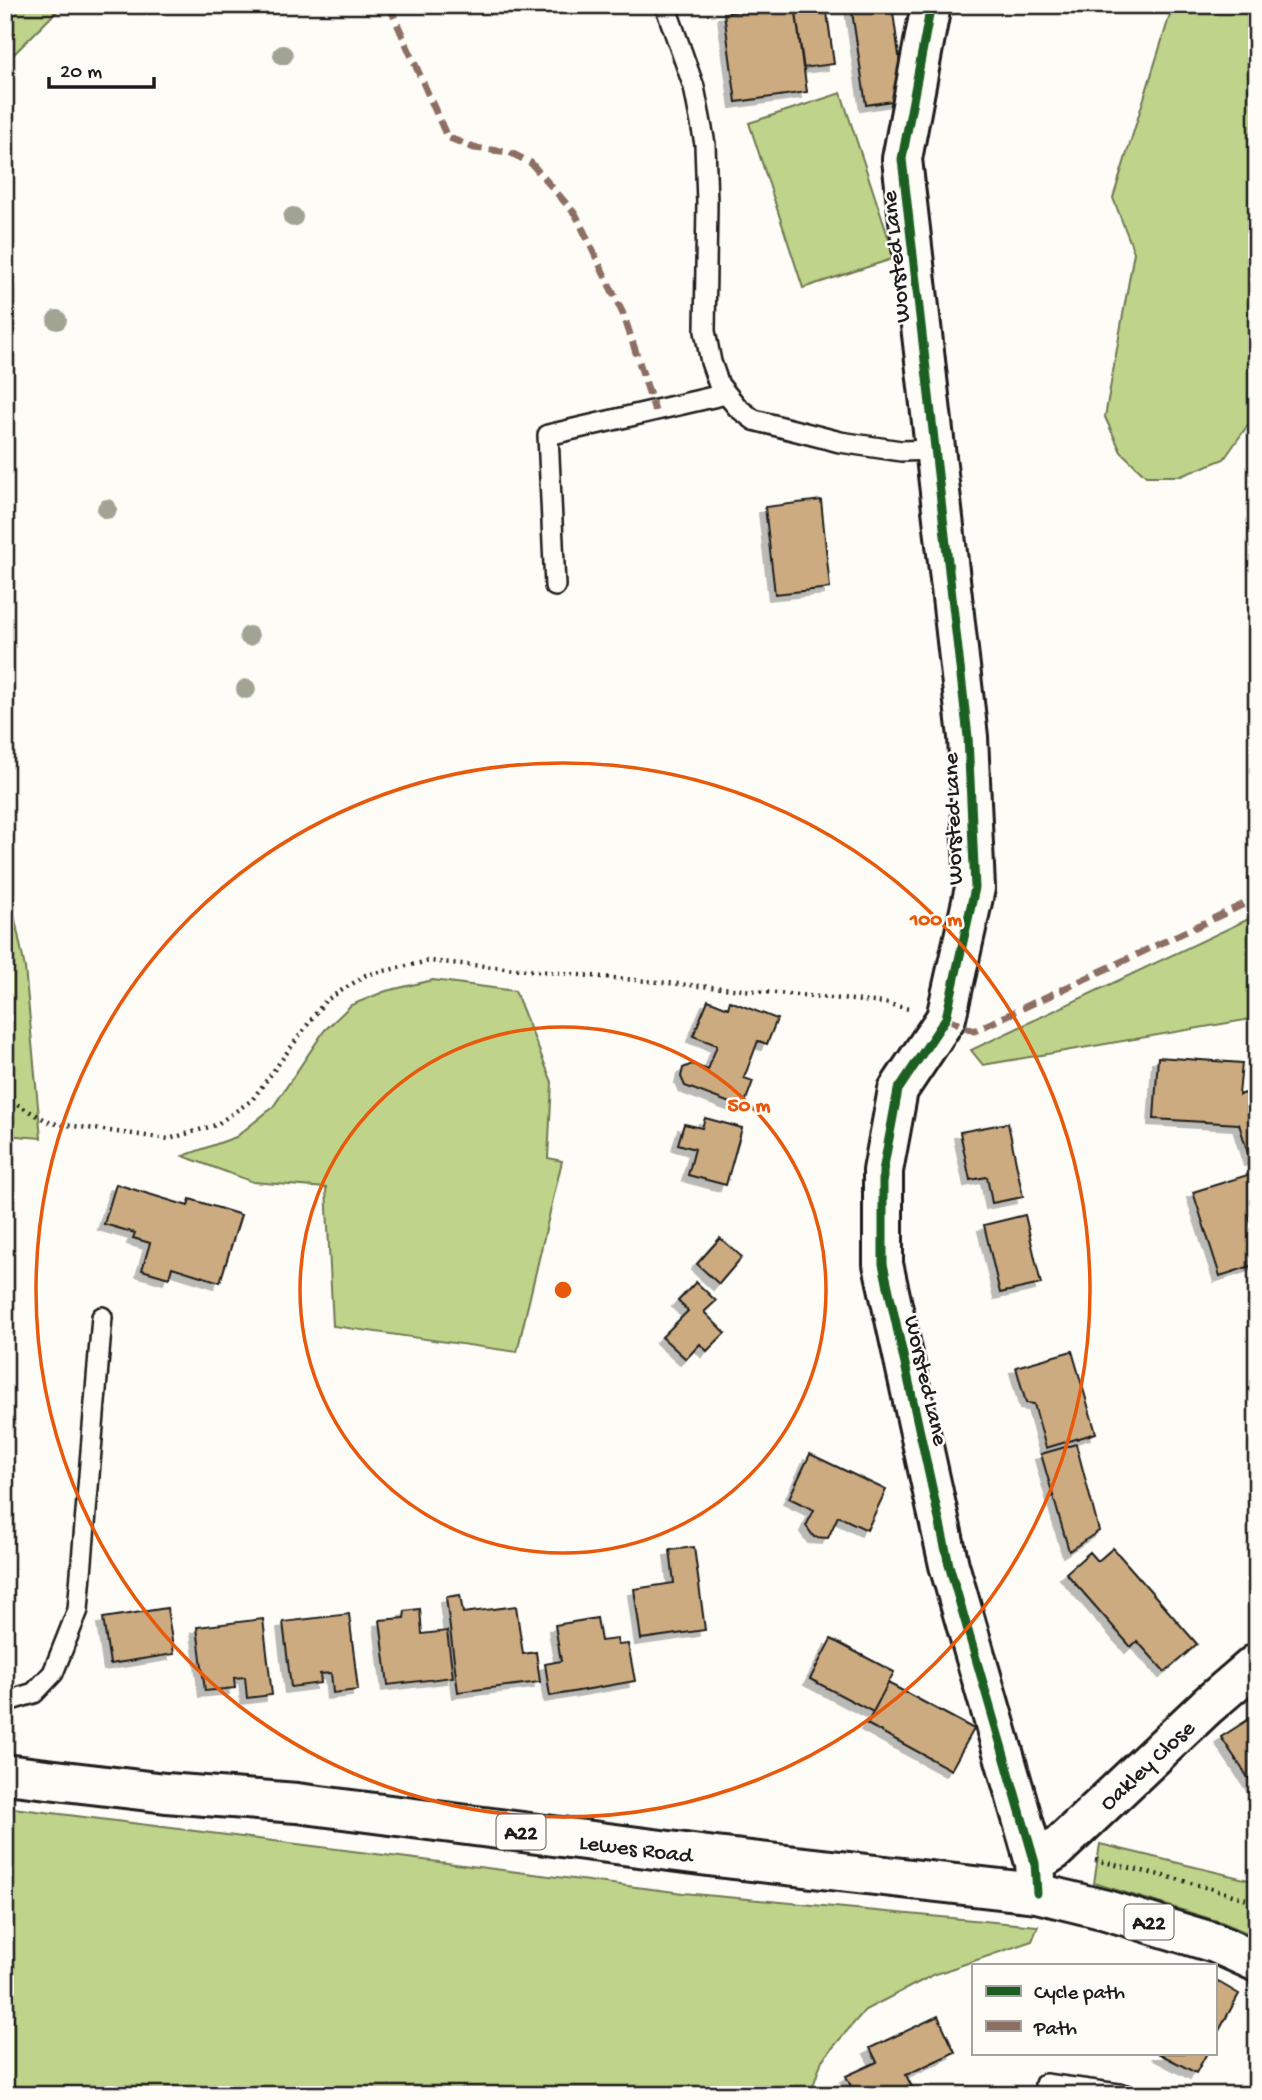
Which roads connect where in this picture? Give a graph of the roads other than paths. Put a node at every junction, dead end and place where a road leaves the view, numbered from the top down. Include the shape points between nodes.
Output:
1 (665, 5) edge
2 (931, 5) edge
3 (726, 394) junction
4 (935, 450) junction
5 (555, 586) dead end
6 (102, 1317) dead end
7 (1257, 1663) edge
8 (5, 1699) edge
9 (5, 1774) edge
10 (1042, 1869) junction
11 (1257, 1962) edge
12 (1045, 2084) dead end
13 (1126, 2095) edge

1 - 3 lane via 694,88 705,144 705,331 710,362
2 - 4 main road, Worsted Lane via 902,159
3 - 4 lane via 754,420 795,431 901,451
3 - 5 lane via 548,435
4 - 10 main road, Worsted Lane via 968,737 975,888 946,1018 898,1090 883,1171 883,1264 949,1565
6 - 8 lane via 78,1610 52,1673 34,1693
7 - 10 main road, Oakley Close via 1207,1706
9 - 10 main road, Lewes Road / A22 via 297,1803 716,1857
10 - 11 main road, Lewes Road / A22 via 1106,1909 1215,1942
12 - 13 lane

